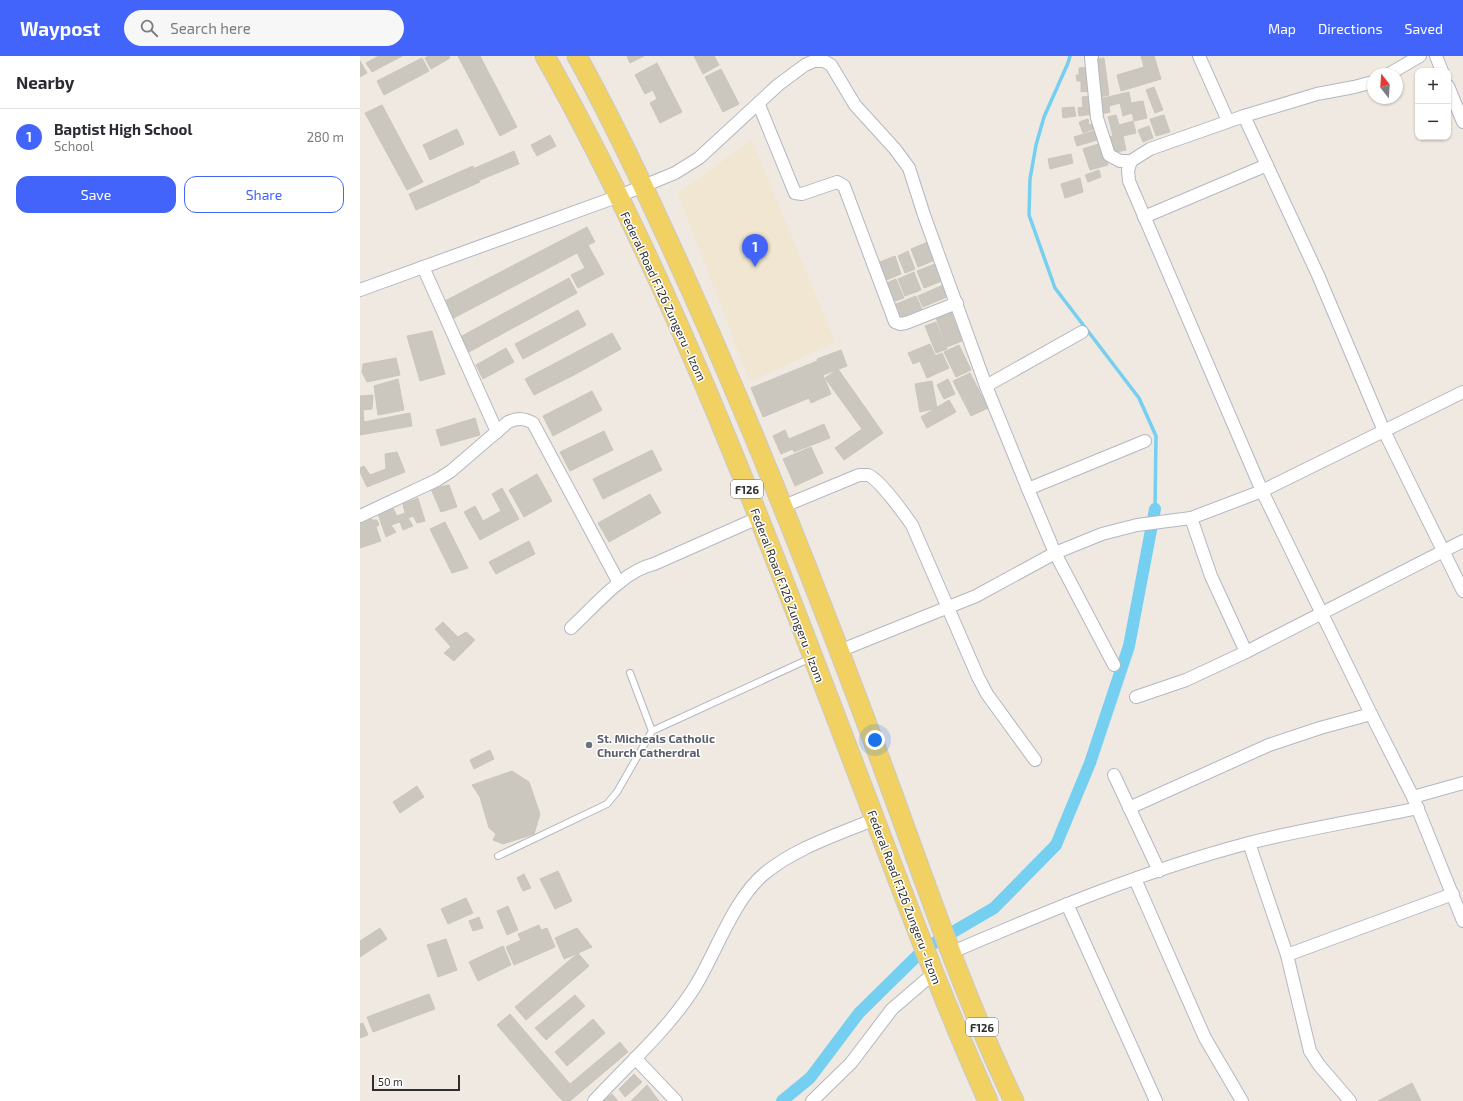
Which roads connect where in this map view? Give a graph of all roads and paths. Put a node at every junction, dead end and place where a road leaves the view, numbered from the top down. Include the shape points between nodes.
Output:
1 (545, 56) edge
2 (577, 56) edge
3 (1092, 56) edge
4 (1199, 56) edge
5 (1420, 56) edge
6 (1436, 56) edge
7 (824, 58) edge
8 (1399, 68) edge
9 (1441, 68) edge
10 (1367, 84) edge
11 (1451, 93) edge
12 (759, 104) junction
13 (1244, 116) junction
14 (1228, 121) junction
15 (1463, 122) edge
16 (1131, 161) junction
17 (1267, 165) junction
18 (644, 186) junction
19 (619, 196) junction
20 (1144, 217) junction
21 (423, 267) junction
22 (360, 290) edge
23 (957, 303) junction
24 (1082, 332) dead end
25 (986, 386) junction
26 (1463, 392) edge
27 (1384, 431) junction
28 (497, 432) junction
29 (1145, 441) dead end
30 (1028, 489) junction
31 (1262, 491) junction
32 (784, 506) junction
33 (360, 516) edge
34 (758, 518) junction
35 (1191, 518) junction
36 (1463, 541) edge
37 (1444, 551) junction
38 (1055, 553) junction
39 (619, 583) junction
40 (1463, 591) edge
41 (949, 608) junction
42 (1321, 612) junction
43 (571, 628) dead end
44 (839, 651) junction
45 (1246, 652) junction
46 (812, 658) junction
47 (1114, 665) dead end
48 (630, 673) dead end
49 (1136, 697) dead end
50 (1370, 714) junction
51 (652, 730) junction
52 (1035, 760) dead end
53 (882, 764) junction
54 (858, 774) junction
55 (1114, 775) dead end
56 (1463, 784) edge
57 (1416, 802) junction
58 (1129, 808) junction
59 (875, 819) junction
60 (1249, 843) junction
61 (498, 856) dead end
62 (1159, 871) junction
63 (1135, 879) junction
64 (1453, 894) junction
65 (1067, 904) junction
66 (1463, 921) edge
67 (949, 950) junction
68 (1287, 955) junction
69 (933, 971) junction
70 (635, 1058) junction
71 (594, 1101) edge
72 (676, 1101) edge
73 (812, 1101) edge
74 (988, 1101) edge
75 (1014, 1101) edge
76 (1156, 1101) edge
77 (1242, 1101) edge
78 (1350, 1101) edge

1 - 19 main road, Federal Road F.126 Zungeru - Izom / F126
2 - 18 main road, Federal Road F.126 Zungeru - Izom / F126
3 - 16 street via 1090,58 1096,118 1109,155 1120,161
4 - 14 street
5 - 8 street
6 - 9 street
7 - 12 street via 805,65 778,85
7 - 23 street via 855,105 909,168
10 - 13 street via 1317,94
11 - 15 street
12 - 18 street via 699,158 675,173
12 - 23 street via 795,193 802,194 837,182 844,186 895,322 906,323
13 - 14 street
13 - 17 street
14 - 16 street via 1150,149
16 - 20 street via 1128,170 1129,181
17 - 20 street
17 - 27 street via 1318,275
18 - 19 street
18 - 32 main road, Federal Road F.126 Zungeru - Izom / F126 via 729,375
19 - 21 street
19 - 34 main road, Federal Road F.126 Zungeru - Izom / F126 via 702,377
20 - 31 street
21 - 22 street
21 - 28 street
23 - 25 street
24 - 25 street
25 - 30 street
26 - 27 street
27 - 31 street
27 - 37 street
28 - 33 street via 437,480
28 - 39 street via 508,422 517,419 526,419 533,423
29 - 30 street
30 - 38 street
31 - 35 street
31 - 42 street
32 - 41 street via 859,475 868,476 876,481 903,511 912,525
32 - 44 main road, Federal Road F.126 Zungeru - Izom / F126
34 - 39 street via 642,567
34 - 46 main road, Federal Road F.126 Zungeru - Izom / F126
35 - 38 street via 1111,531
35 - 45 street via 1211,576
36 - 37 street
37 - 40 street
37 - 42 street
38 - 41 street
38 - 47 street
39 - 43 street
41 - 44 street
41 - 52 street via 987,694
42 - 45 street
42 - 50 street
44 - 53 main road, Federal Road F.126 Zungeru - Izom / F126
45 - 49 street via 1186,680
46 - 51 lane
46 - 54 main road, Federal Road F.126 Zungeru - Izom / F126
48 - 51 lane
50 - 57 street
50 - 58 street via 1269,745
51 - 61 lane via 618,792 607,804
53 - 54 main road
53 - 67 main road, Federal Road F.126 Zungeru - Izom / F126
54 - 59 main road, Federal Road F.126 Zungeru - Izom / F126
55 - 58 street
56 - 57 street
57 - 60 street
57 - 64 street
58 - 62 street
59 - 69 main road, Federal Road F.126 Zungeru - Izom / F126
59 - 70 street via 793,854 763,875 742,900 696,986 672,1019
60 - 62 street
60 - 68 street
62 - 63 street
63 - 65 street
63 - 77 street via 1205,1038
64 - 66 street
64 - 68 street
65 - 67 street
65 - 76 street
67 - 75 main road, Federal Road F.126 Zungeru - Izom / F126
68 - 78 street via 1310,1051
69 - 73 street via 892,1009 851,1063
69 - 74 main road, Federal Road F.126 Zungeru - Izom / F126
70 - 71 street
70 - 72 street

